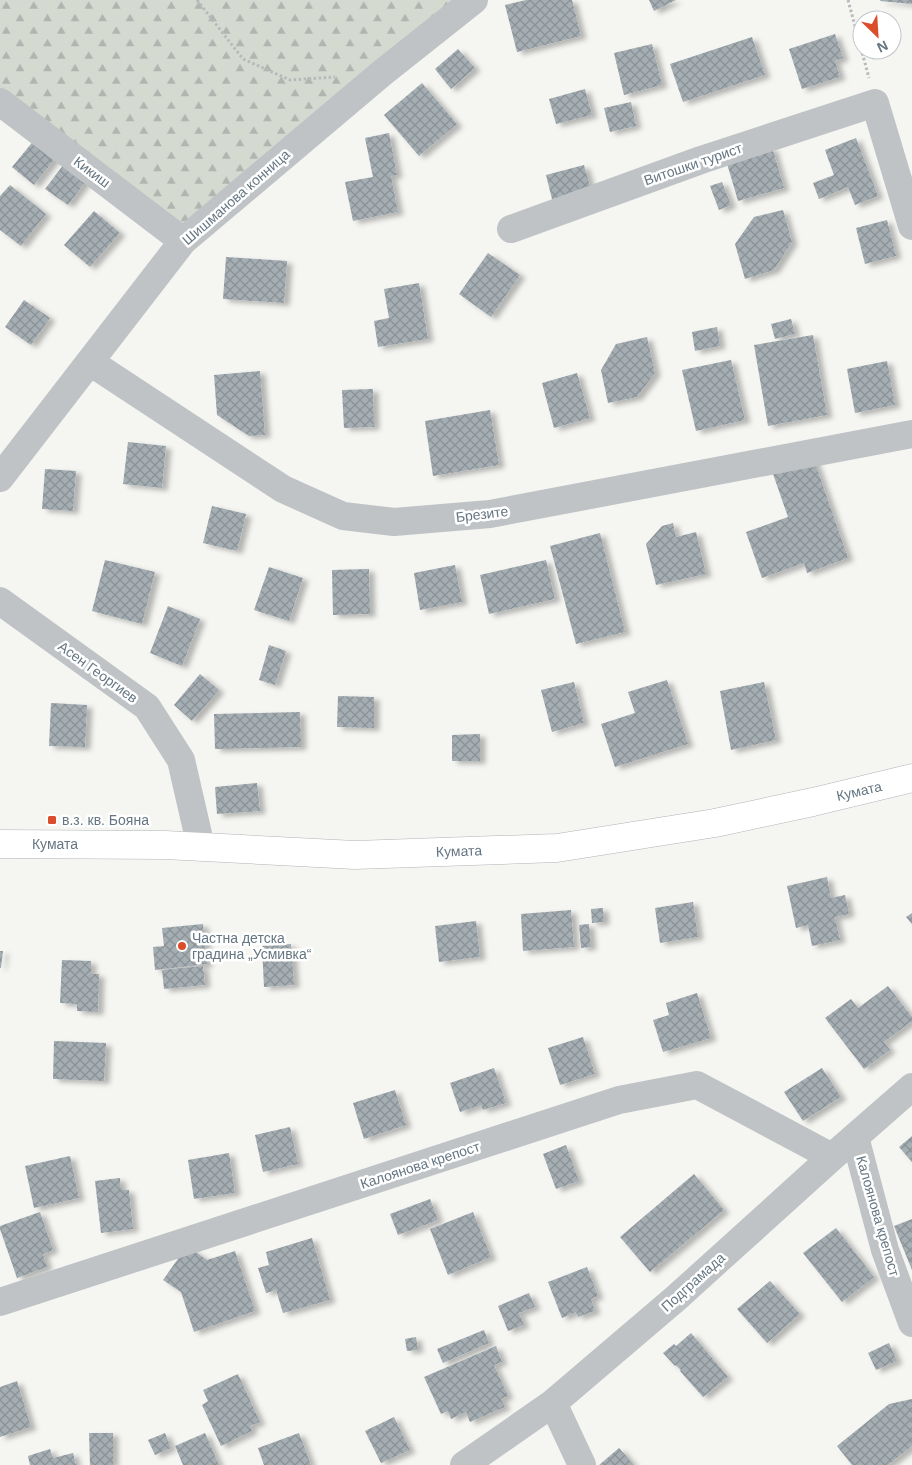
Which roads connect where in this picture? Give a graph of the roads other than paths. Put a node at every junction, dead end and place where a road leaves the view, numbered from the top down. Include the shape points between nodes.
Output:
1 (474, 0) edge
2 (0, 102) edge
3 (910, 214) edge
4 (511, 229) dead end
5 (183, 241) junction
6 (90, 362) junction
7 (912, 434) edge
8 (0, 478) edge
9 (0, 601) edge
10 (912, 778) edge
11 (0, 844) edge
12 (201, 847) junction
13 (912, 1087) edge
14 (855, 1136) junction
15 (832, 1157) junction
16 (0, 1302) edge
17 (912, 1323) edge
18 (553, 1403) junction
19 (464, 1465) edge
20 (582, 1465) edge

1 - 5 street, Шишманова конница
2 - 5 street, Кикиш
3 - 4 street, Витошки турист via 875,103 701,160
5 - 6 street, Шишманова конница
6 - 7 street, Брезите via 283,489 343,516 394,522 490,514
6 - 8 street, Шишманова конница
9 - 12 street, Асен Георгиев via 147,707 181,760
10 - 12 main road, Кумата via 715,823 556,848 355,855
11 - 12 main road, Кумата
13 - 14 street, Подграмада
14 - 15 street, Подграмада
14 - 17 street, Калоянова крепост via 885,1250
15 - 16 street, Калоянова крепост via 697,1085 619,1100
15 - 18 street, Подграмада via 675,1299
18 - 19 street, Подграмада
18 - 20 street

